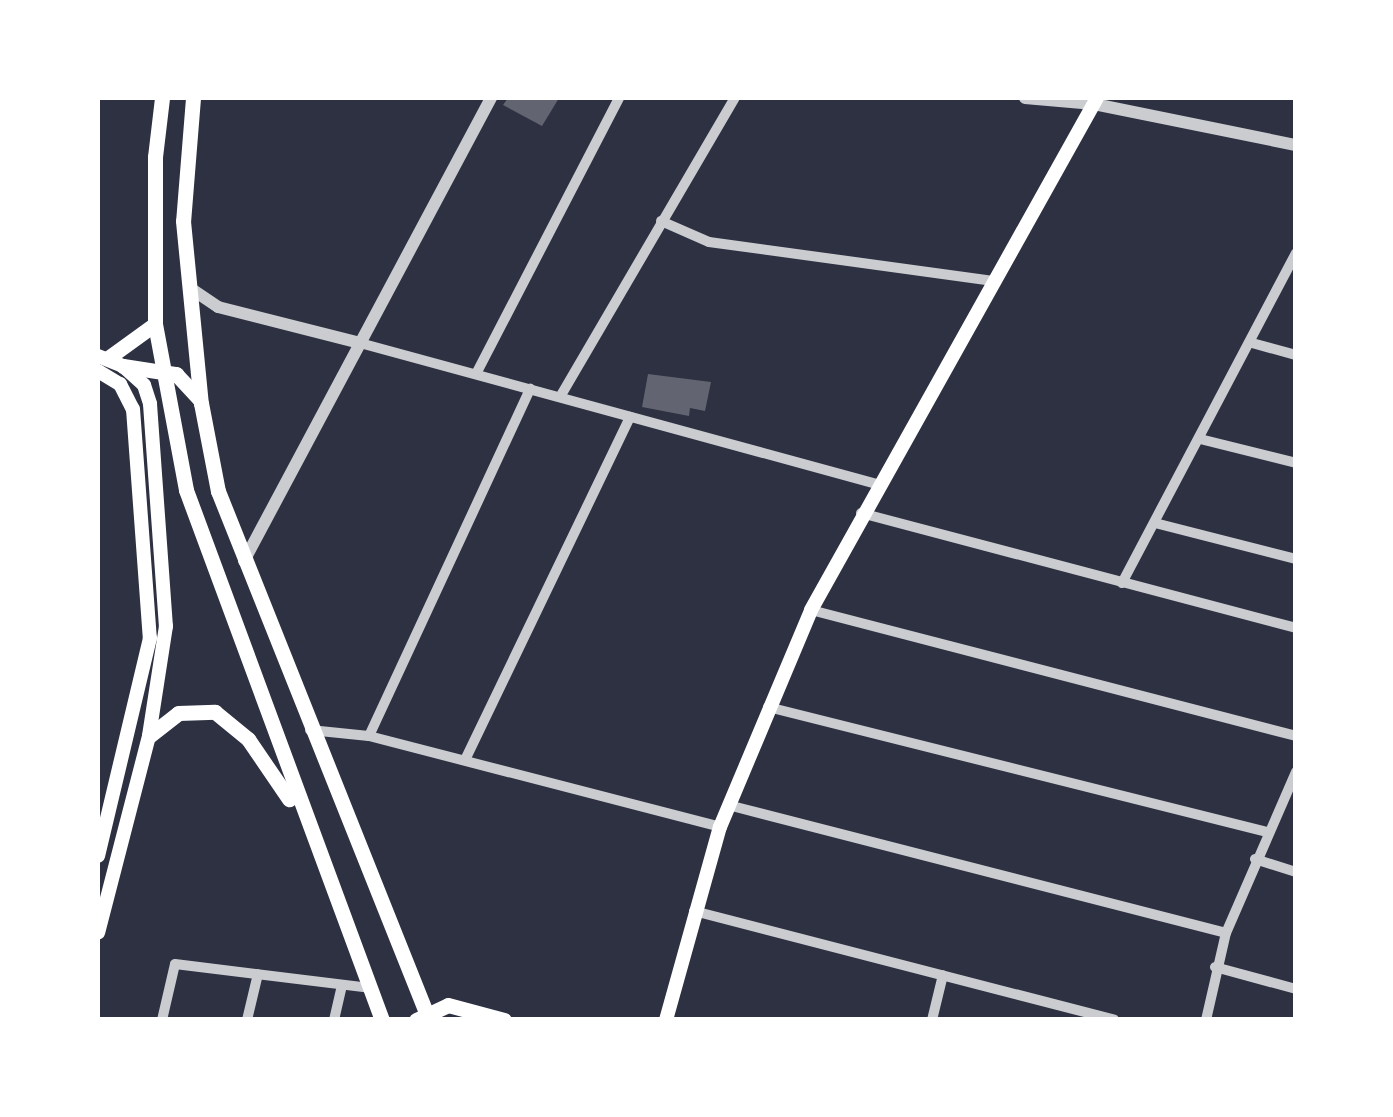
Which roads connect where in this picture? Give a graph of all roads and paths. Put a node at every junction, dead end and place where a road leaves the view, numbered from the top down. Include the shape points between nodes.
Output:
1 (162, 98) edge
2 (193, 98) edge
3 (491, 98) edge
4 (619, 98) edge
5 (735, 98) edge
6 (1024, 98) edge
7 (1095, 100) edge
8 (1296, 145) edge
9 (661, 222) junction
10 (1295, 253) edge
11 (993, 280) junction
12 (190, 288) junction
13 (156, 324) junction
14 (360, 343) junction
15 (1252, 343) junction
16 (1296, 355) edge
17 (101, 362) edge
18 (123, 366) junction
19 (162, 369) junction
20 (476, 374) junction
21 (530, 389) junction
22 (560, 398) junction
23 (201, 403) junction
24 (630, 416) junction
25 (1200, 439) junction
26 (1296, 462) edge
27 (878, 484) junction
28 (861, 513) junction
29 (1155, 522) junction
30 (1296, 559) edge
31 (244, 561) junction
32 (1122, 582) junction
33 (811, 610) junction
34 (1296, 628) edge
35 (768, 707) junction
36 (309, 730) junction
37 (132, 732) junction
38 (149, 736) junction
39 (369, 736) junction
40 (1296, 736) edge
41 (465, 760) junction
42 (1295, 776) edge
43 (728, 805) junction
44 (304, 821) junction
45 (720, 826) junction
46 (1267, 832) junction
47 (98, 856) edge
48 (1254, 858) junction
49 (1296, 872) edge
50 (693, 911) junction
51 (98, 932) edge
52 (1226, 933) junction
53 (1215, 967) junction
54 (258, 974) junction
55 (942, 976) junction
56 (342, 986) junction
57 (370, 988) junction
58 (1296, 989) edge
59 (424, 1017) edge
60 (669, 1019) edge
61 (162, 1020) edge
62 (247, 1020) edge
63 (334, 1020) edge
64 (382, 1020) edge
65 (504, 1020) edge
66 (932, 1020) edge
67 (1114, 1020) edge
68 (1206, 1020) edge

1 - 13 main road via 155,156
2 - 12 main road via 184,220
3 - 14 street
4 - 20 street
5 - 9 street
6 - 7 street
7 - 8 street
7 - 11 main road
9 - 11 street via 709,242
9 - 22 street
10 - 15 street
11 - 27 main road
12 - 14 street via 218,307
12 - 23 main road
13 - 17 main road
13 - 19 main road
14 - 20 street
14 - 31 street
15 - 16 street
15 - 25 street
17 - 18 main road
17 - 37 main road via 128,395 136,431 150,638
18 - 19 main road
18 - 38 main road via 144,386 150,404 160,494 166,626
19 - 23 main road via 188,383
19 - 44 main road via 202,546
20 - 21 street
21 - 22 street
21 - 39 street
22 - 24 street
23 - 31 main road via 218,491
24 - 27 street
24 - 41 street
25 - 26 street
25 - 29 street
27 - 28 main road
28 - 32 street
28 - 33 main road
29 - 30 street
29 - 32 street
31 - 36 main road
32 - 34 street
33 - 35 main road
33 - 40 street
35 - 43 main road
35 - 46 street
36 - 39 street
36 - 59 main road
37 - 38 main road
37 - 47 main road
38 - 44 main road via 178,713 215,712 248,739
38 - 51 main road
39 - 41 street
41 - 45 street
42 - 46 street
43 - 45 main road
43 - 52 street
44 - 57 main road
45 - 50 main road
46 - 48 street
48 - 49 street
48 - 52 street
50 - 55 street
50 - 60 main road
52 - 53 street
53 - 58 street
53 - 68 street
54 - 56 street
54 - 61 street via 175,964
54 - 62 street
55 - 66 street
55 - 67 street
56 - 57 street
56 - 63 street
57 - 64 main road
59 - 65 main road via 448,1006

